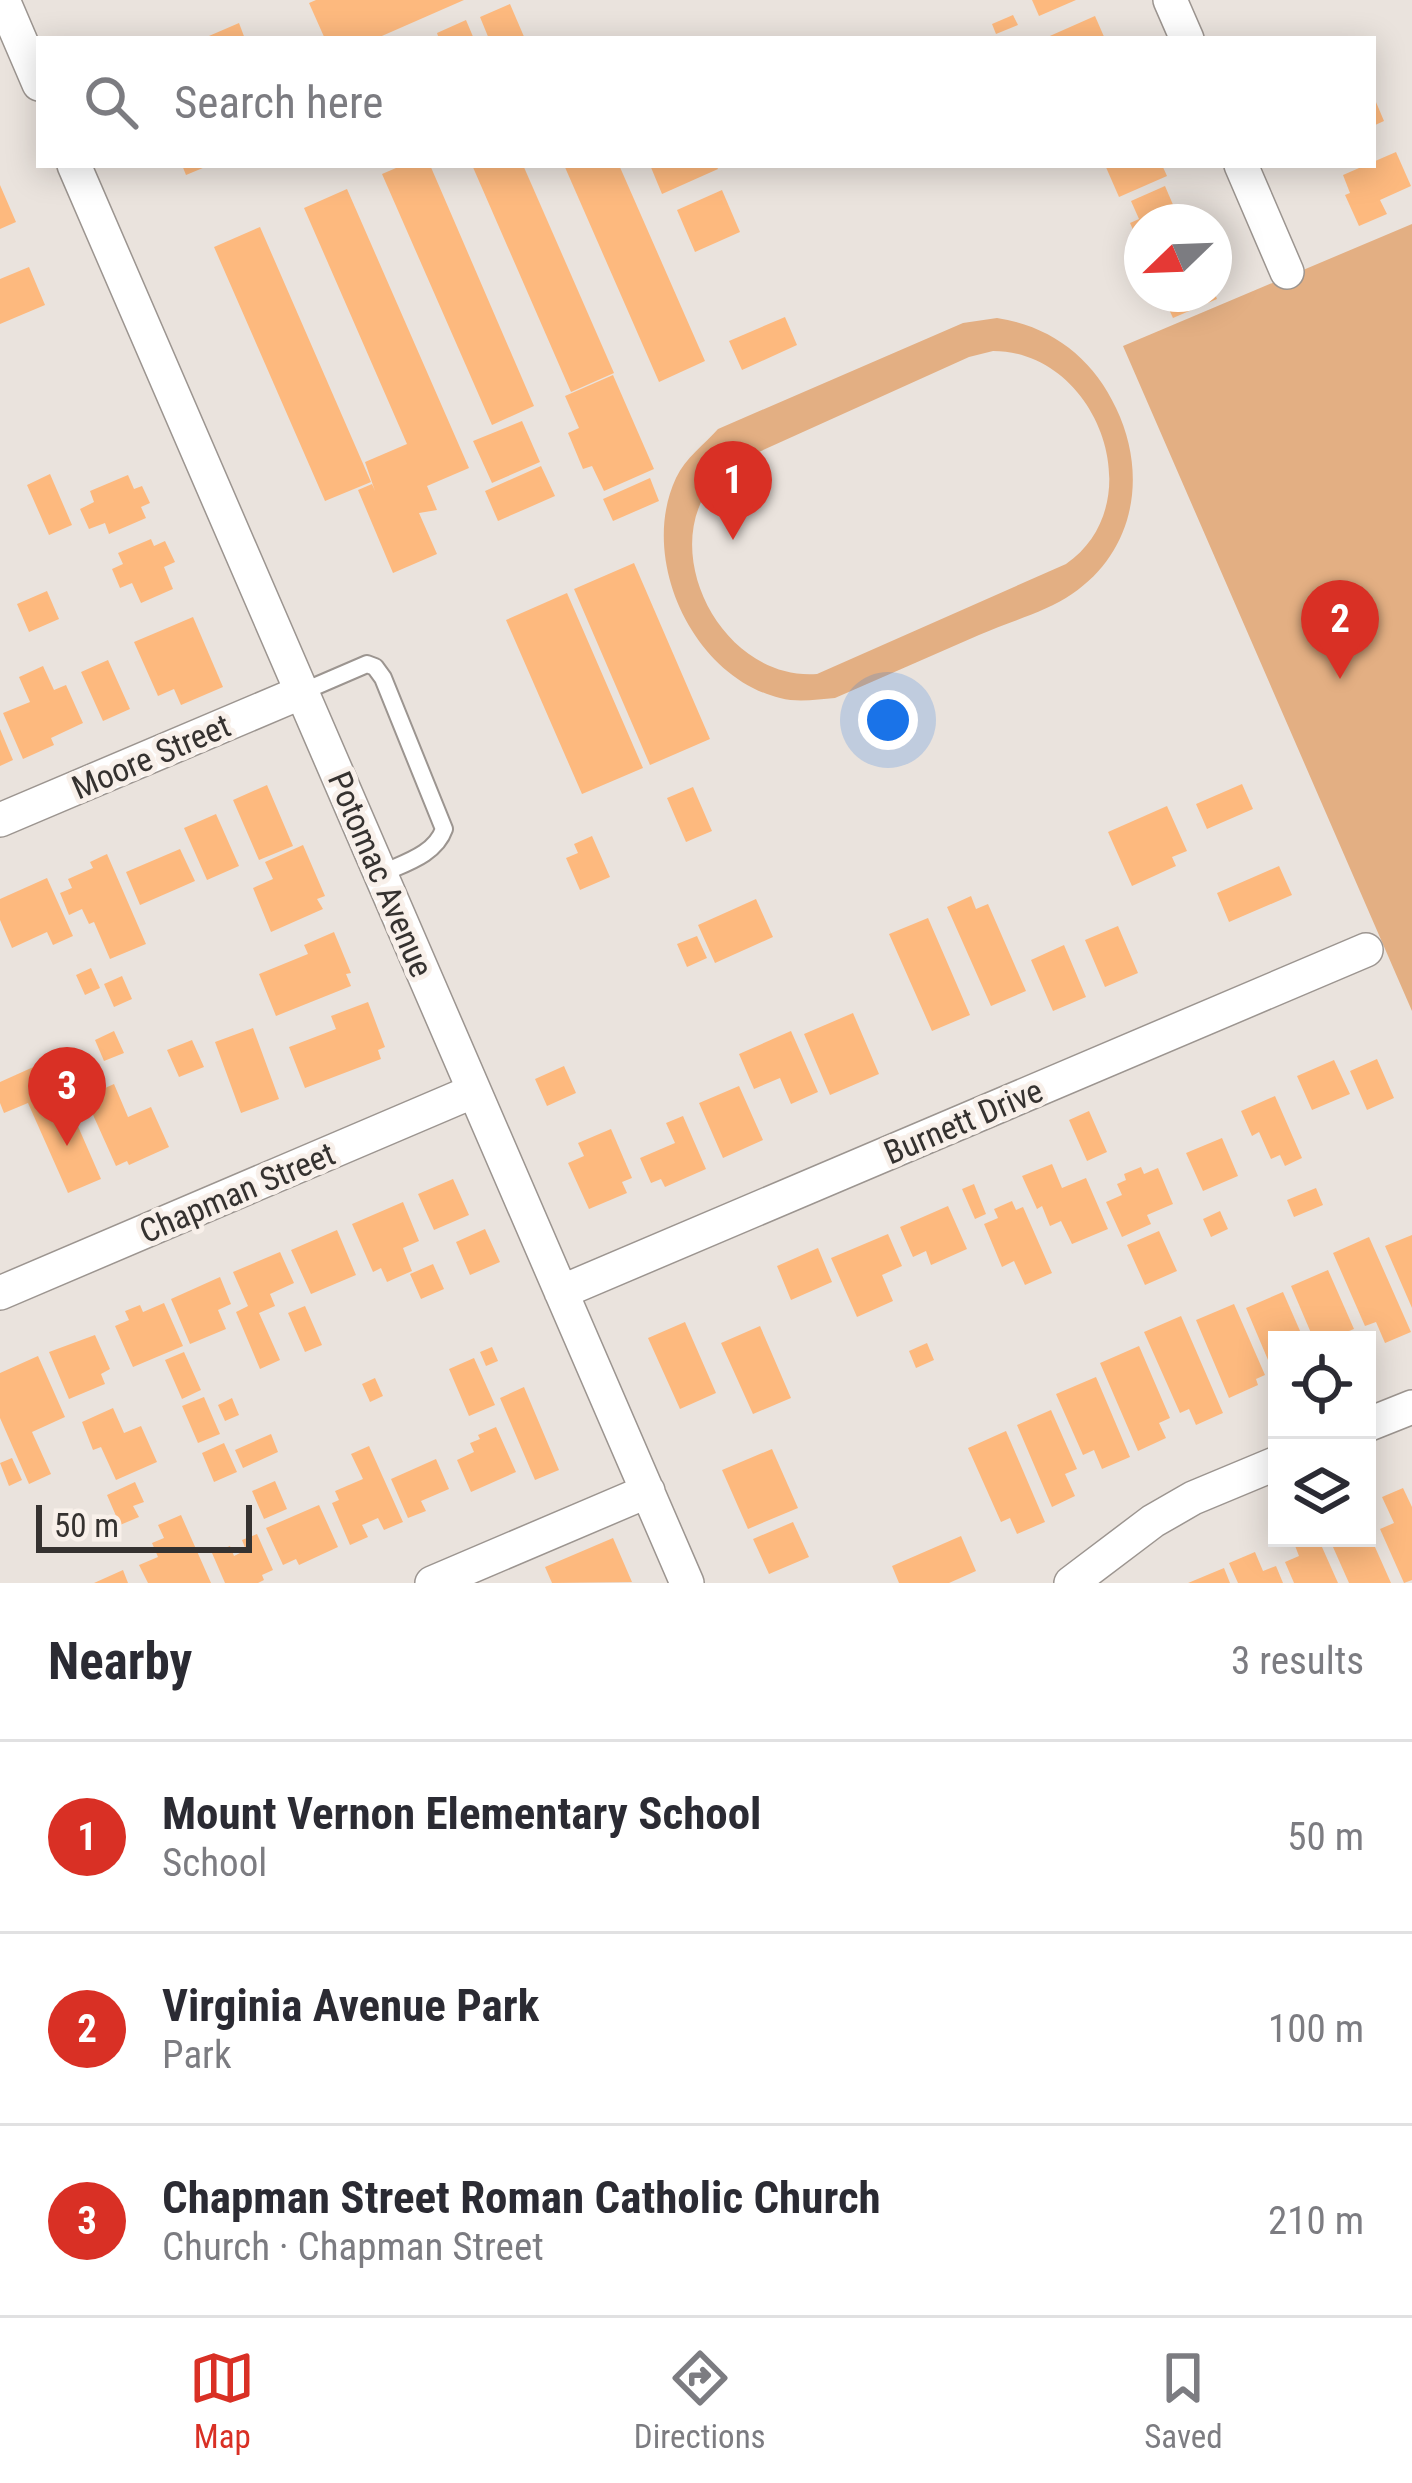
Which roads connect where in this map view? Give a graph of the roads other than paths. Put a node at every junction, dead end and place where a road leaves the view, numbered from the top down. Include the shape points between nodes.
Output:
1 (3, 0) edge
2 (1170, 0) edge
3 (1186, 36) edge
4 (36, 77) edge
5 (75, 168) edge
6 (1242, 168) edge
7 (1287, 272) dead end
8 (302, 692) junction
9 (0, 820) edge
10 (381, 874) junction
11 (1366, 950) dead end
12 (475, 1091) junction
13 (561, 1292) junction
14 (0, 1293) edge
15 (1412, 1407) edge
16 (1376, 1421) edge
17 (1268, 1467) edge
18 (648, 1492) junction
19 (432, 1583) edge
20 (687, 1583) edge
21 (1071, 1583) edge

1 - 4 street
2 - 3 street
5 - 8 street, Potomac Avenue
6 - 7 street
8 - 9 street, Moore Street
8 - 10 street, Potomac Avenue
8 - 10 lane via 367,664 382,678 444,829 431,849
10 - 12 street, Potomac Avenue
11 - 13 street, Burnett Drive
12 - 13 street, Potomac Avenue
12 - 14 street, Chapman Street
13 - 18 street, Potomac Avenue
15 - 16 street
17 - 21 street via 1153,1521
18 - 19 street
18 - 20 street, Potomac Avenue

